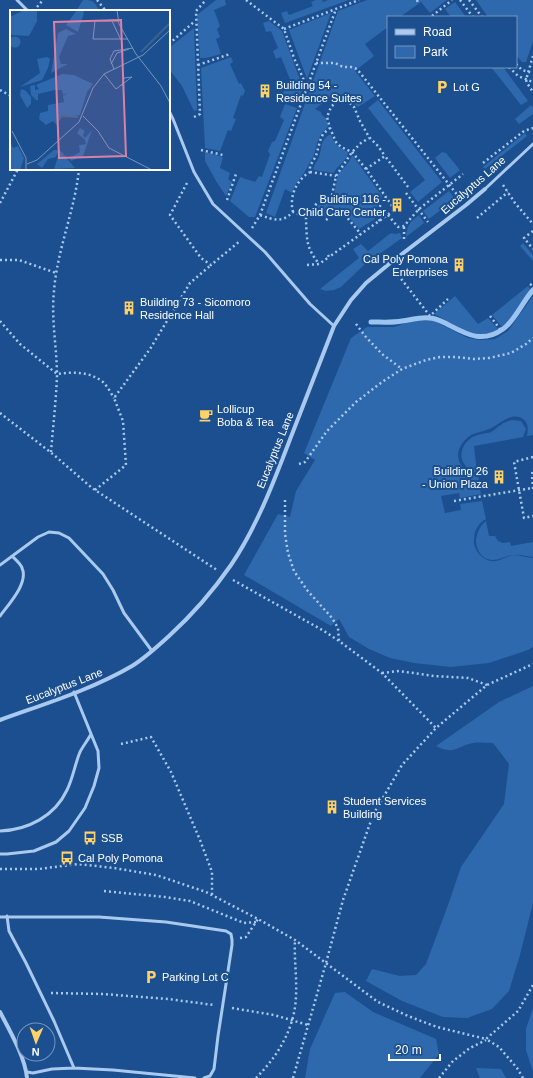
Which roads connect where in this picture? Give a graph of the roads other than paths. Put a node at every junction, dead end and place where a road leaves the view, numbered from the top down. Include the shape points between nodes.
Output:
1 (17, 0) edge
2 (27, 10) edge
3 (170, 113) edge
4 (533, 144) edge
5 (485, 189) joint
6 (334, 326) junction
7 (12, 556) junction
8 (0, 565) edge
9 (0, 616) edge
10 (152, 651) junction
11 (74, 692) junction
12 (0, 720) edge
13 (91, 734) junction
14 (0, 831) edge
15 (0, 854) edge
16 (0, 916) edge
17 (8, 916) junction
18 (0, 1012) edge
19 (74, 1068) junction
20 (27, 1072) junction
21 (27, 1078) edge
22 (194, 1078) edge
23 (204, 1078) edge

1 - 2 lane
3 - 6 lane via 194,172 213,204 265,252 310,304
4 - 5 lane, Eucalyptus Lane
5 - 6 street, Eucalyptus Lane via 366,283
6 - 10 street, Eucalyptus Lane via 255,524 224,575 203,601
7 - 8 lane
7 - 9 lane via 22,567 24,575 20,588
7 - 10 lane via 49,532 69,538 103,574 124,613
10 - 11 street, Eucalyptus Lane via 133,666
11 - 12 street, Eucalyptus Lane
11 - 13 lane
13 - 14 lane via 80,752 67,790 59,804 36,822 21,828
13 - 15 lane via 98,751 99,768 85,808 69,831 56,842 34,851
16 - 17 lane
17 - 19 lane via 9,931 54,1021
17 - 23 lane via 99,917 166,922 226,931 230,934 232,940 214,1069 210,1076
18 - 20 street
19 - 20 lane
19 - 22 lane
20 - 21 street

